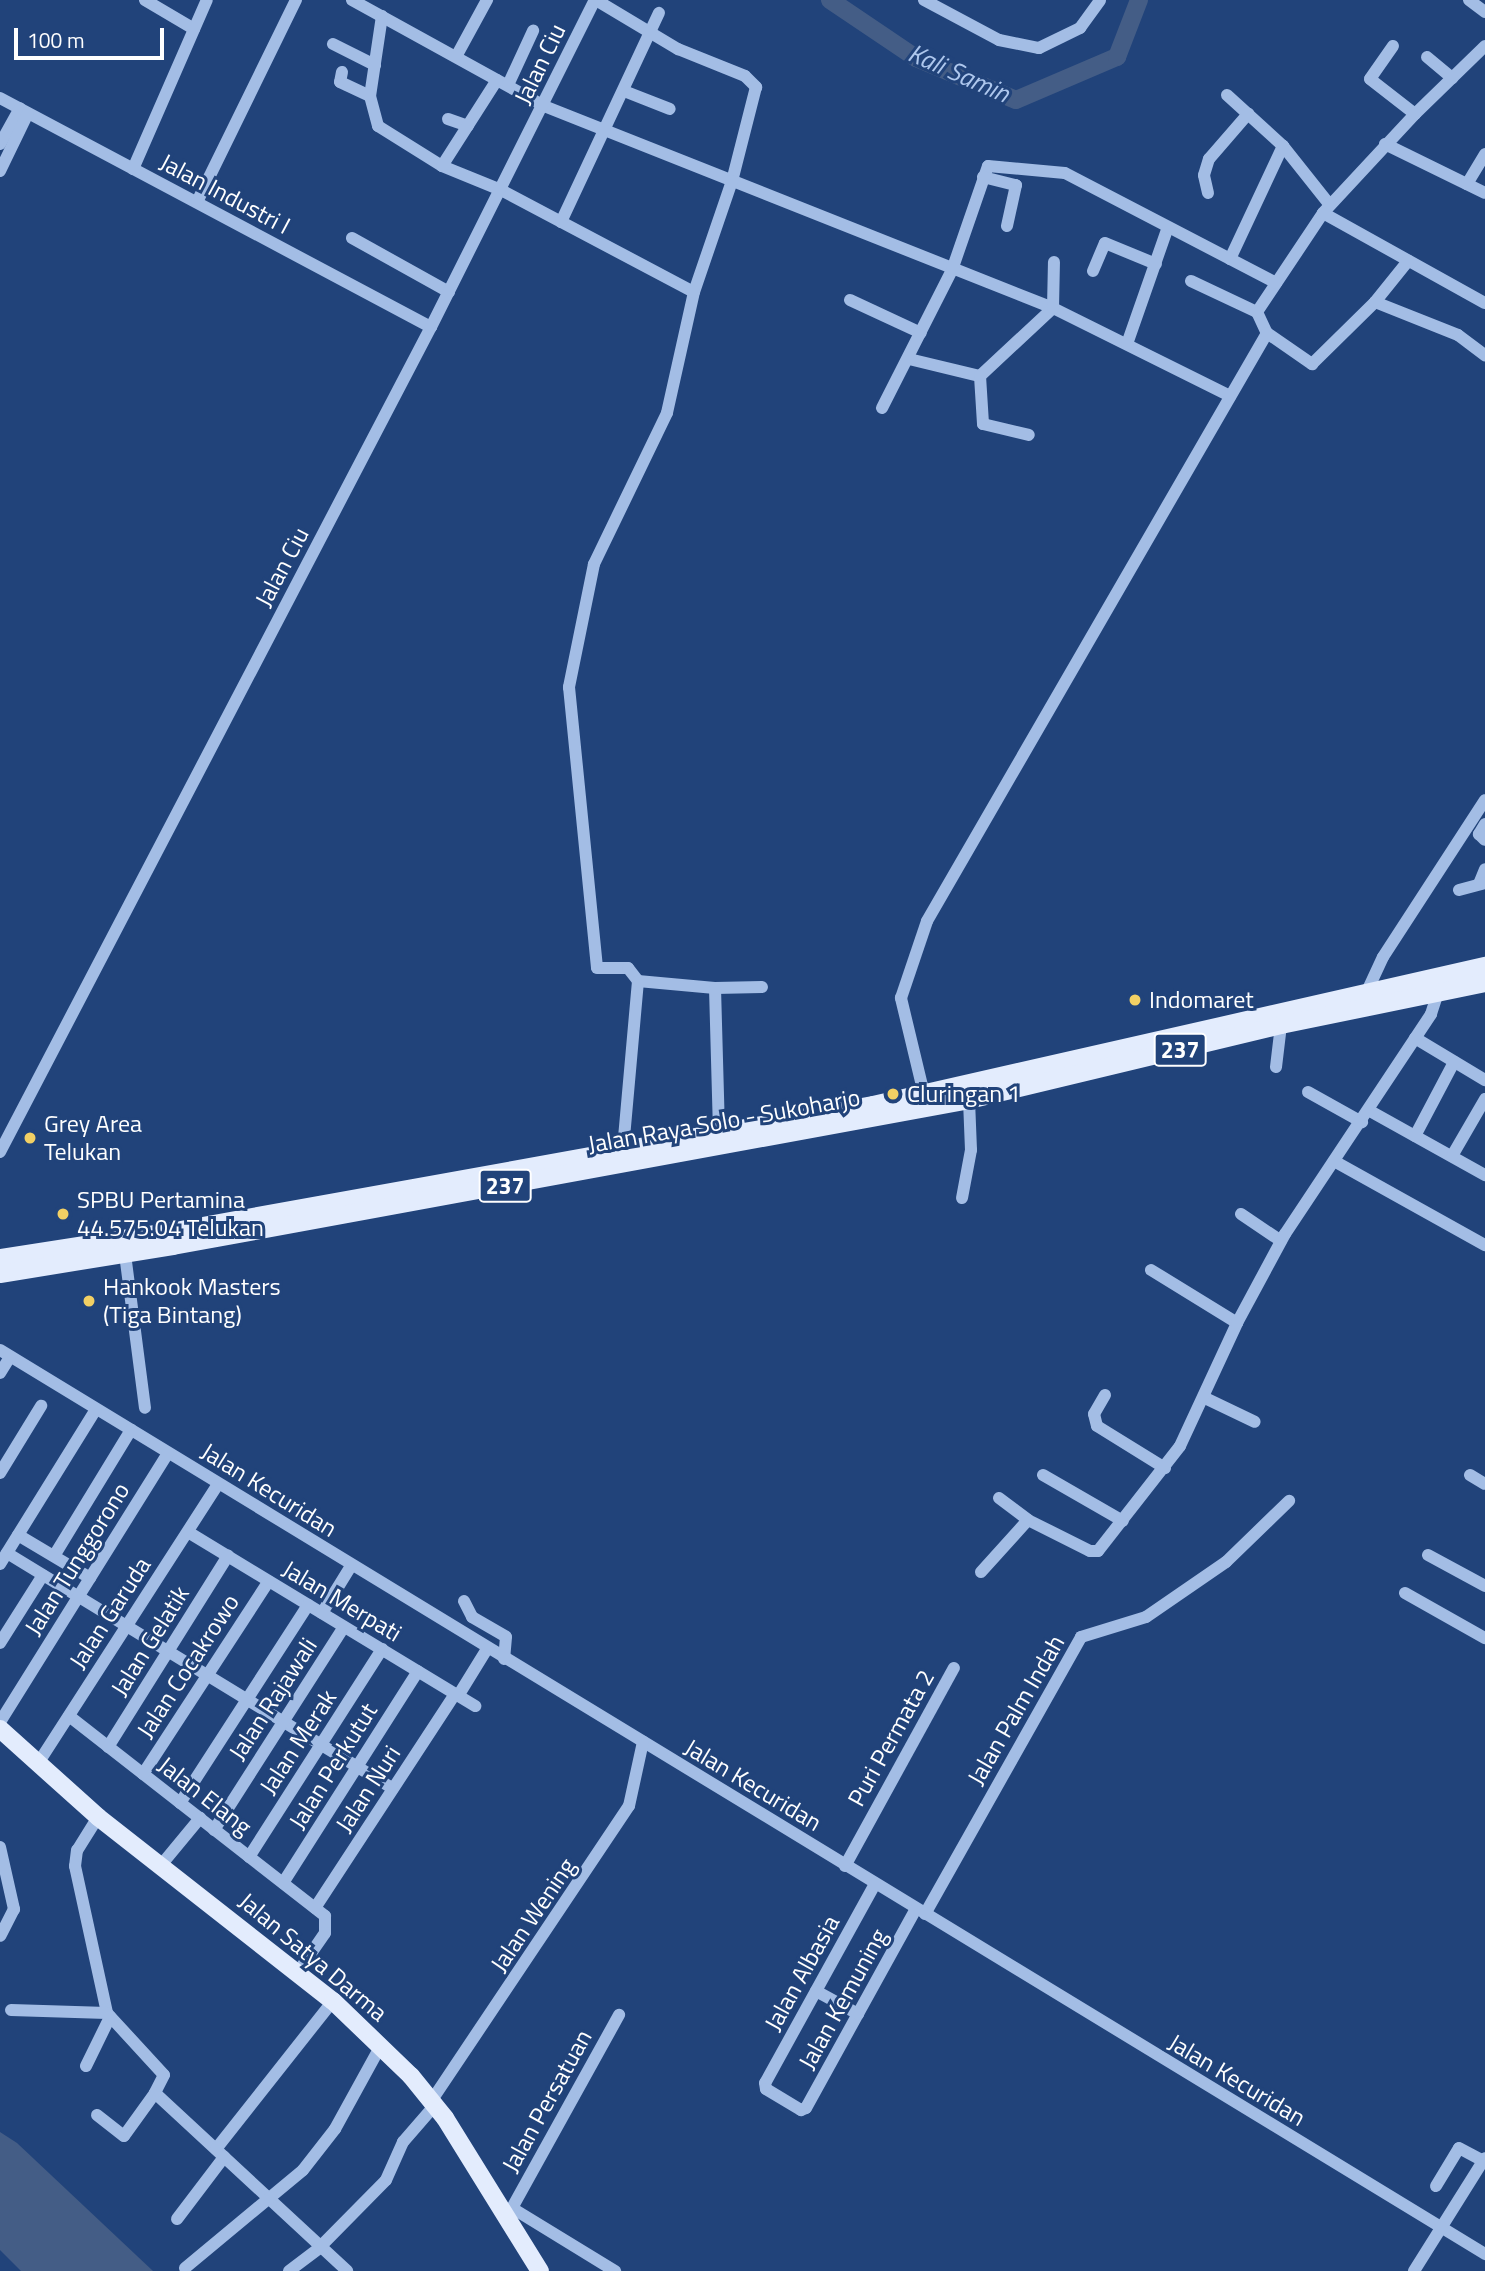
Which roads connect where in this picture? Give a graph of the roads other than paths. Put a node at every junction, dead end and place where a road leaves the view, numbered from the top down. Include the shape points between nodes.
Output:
1 (145, 0) edge
2 (207, 0) edge
3 (296, 0) edge
4 (352, 0) edge
5 (486, 0) edge
6 (596, 0) edge
7 (1100, 0) edge
8 (1469, 0) edge
9 (927, 1) edge
10 (1485, 12) edge
11 (659, 13) dead end
12 (382, 16) junction
13 (194, 29) junction
14 (533, 31) dead end
15 (648, 32) junction
16 (333, 44) dead end
17 (1393, 46) dead end
18 (1483, 52) edge
19 (457, 55) junction
20 (1427, 57) dead end
21 (375, 65) junction
22 (342, 72) dead end
23 (1452, 78) junction
24 (502, 82) junction
25 (624, 91) junction
26 (1227, 95) dead end
27 (370, 96) junction
28 (0, 98) edge
29 (544, 106) junction
30 (670, 109) dead end
31 (24, 111) junction
32 (1248, 114) junction
33 (1415, 114) junction
34 (448, 119) dead end
35 (468, 126) junction
36 (606, 131) junction
37 (1385, 144) junction
38 (0, 145) edge
39 (1283, 146) junction
40 (1485, 154) edge
41 (442, 166) junction
42 (133, 169) junction
43 (0, 171) edge
44 (983, 177) junction
45 (732, 181) junction
46 (1467, 184) junction
47 (501, 190) junction
48 (1485, 192) edge
49 (1208, 193) dead end
50 (197, 202) junction
51 (1326, 209) junction
52 (561, 222) junction
53 (1007, 226) dead end
54 (1167, 230) junction
55 (352, 238) dead end
56 (1230, 259) junction
57 (1408, 261) junction
58 (1054, 262) dead end
59 (1156, 264) junction
60 (953, 270) junction
61 (1093, 271) dead end
62 (1191, 281) dead end
63 (1276, 283) junction
64 (449, 292) junction
65 (694, 292) junction
66 (850, 300) dead end
67 (1374, 302) junction
68 (1485, 303) edge
69 (1053, 308) junction
70 (1257, 312) junction
71 (432, 327) junction
72 (920, 333) junction
73 (1267, 333) junction
74 (1127, 344) junction
75 (1485, 355) edge
76 (909, 359) junction
77 (981, 376) junction
78 (1230, 397) junction
79 (882, 408) dead end
80 (1029, 435) dead end
81 (1485, 800) edge
82 (1485, 824) edge
83 (1485, 840) edge
84 (1485, 869) edge
85 (1482, 884) edge
86 (1459, 890) dead end
87 (1485, 966) edge
88 (638, 981) junction
89 (1485, 983) edge
90 (1440, 984) junction
91 (762, 987) dead end
92 (715, 988) junction
93 (1364, 999) junction
94 (1281, 1025) junction
95 (1415, 1038) junction
96 (1454, 1062) junction
97 (1276, 1067) dead end
98 (1485, 1080) edge
99 (1308, 1092) dead end
100 (924, 1094) junction
101 (1485, 1099) edge
102 (969, 1100) junction
103 (874, 1111) junction
104 (1366, 1116) junction
105 (836, 1118) junction
106 (719, 1132) junction
107 (1415, 1136) junction
108 (623, 1150) junction
109 (0, 1152) edge
110 (1452, 1156) junction
111 (1334, 1161) junction
112 (1485, 1175) edge
113 (962, 1198) dead end
114 (1241, 1214) dead end
115 (249, 1225) junction
116 (174, 1239) junction
117 (1281, 1241) junction
118 (1485, 1245) edge
119 (125, 1254) junction
120 (0, 1258) edge
121 (1151, 1270) dead end
122 (0, 1274) edge
123 (1237, 1323) junction
124 (5, 1353) edge
125 (0, 1373) edge
126 (1105, 1395) dead end
127 (1205, 1398) junction
128 (41, 1406) dead end
129 (145, 1408) dead end
130 (96, 1409) junction
131 (1255, 1422) dead end
132 (131, 1430) junction
133 (168, 1453) junction
134 (1165, 1468) junction
135 (0, 1473) edge
136 (1043, 1475) dead end
137 (1470, 1475) dead end
138 (218, 1484) junction
139 (1485, 1484) edge
140 (999, 1498) dead end
141 (1289, 1501) dead end
142 (1028, 1520) junction
143 (1123, 1521) junction
144 (188, 1532) junction
145 (18, 1535) junction
146 (1428, 1555) dead end
147 (54, 1556) junction
148 (228, 1556) junction
149 (4, 1559) edge
150 (351, 1566) junction
151 (981, 1572) dead end
152 (43, 1575) junction
153 (90, 1578) junction
154 (269, 1581) junction
155 (1485, 1586) edge
156 (1405, 1593) dead end
157 (79, 1597) junction
158 (464, 1601) dead end
159 (308, 1605) junction
160 (322, 1613) junction
161 (127, 1626) junction
162 (344, 1627) junction
163 (1485, 1638) edge
164 (0, 1643) edge
165 (487, 1649) junction
166 (382, 1650) junction
167 (169, 1651) junction
168 (504, 1659) junction
169 (954, 1668) dead end
170 (418, 1671) junction
171 (208, 1675) junction
172 (457, 1695) junction
173 (247, 1699) junction
174 (475, 1706) dead end
175 (69, 1716) junction
176 (0, 1722) edge
177 (284, 1722) junction
178 (0, 1729) edge
179 (643, 1742) junction
180 (321, 1745) junction
181 (108, 1747) junction
182 (37, 1765) junction
183 (357, 1767) junction
184 (143, 1774) junction
185 (393, 1789) junction
186 (180, 1803) junction
187 (98, 1817) junction
188 (200, 1818) junction
189 (215, 1830) junction
190 (0, 1849) edge
191 (249, 1857) junction
192 (162, 1864) junction
193 (845, 1866) junction
194 (283, 1883) junction
195 (875, 1884) junction
196 (315, 1908) junction
197 (921, 1912) junction
198 (0, 1936) edge
199 (298, 1972) junction
200 (816, 1991) junction
201 (333, 2001) junction
202 (10, 2010) dead end
203 (858, 2014) junction
204 (109, 2015) junction
205 (619, 2015) dead end
206 (380, 2047) junction
207 (86, 2066) dead end
208 (155, 2093) junction
209 (433, 2103) junction
210 (806, 2108) joint
211 (97, 2115) dead end
212 (220, 2153) junction
213 (1484, 2159) edge
214 (1436, 2186) dead end
215 (270, 2202) junction
216 (508, 2209) junction
217 (177, 2219) dead end
218 (1440, 2230) junction
219 (319, 2248) junction
220 (1485, 2254) edge
221 (185, 2268) dead end
222 (289, 2271) edge
223 (347, 2271) edge
224 (540, 2271) edge
225 (615, 2271) edge
226 (1414, 2271) edge

1 - 13 street
2 - 13 street
3 - 50 street
4 - 12 street
5 - 19 street
6 - 15 street
6 - 29 street, Jalan Ciu
7 - 9 street via 1080,28 1039,48 999,40
8 - 10 street
11 - 15 street
12 - 19 street
12 - 21 street
13 - 42 street
14 - 24 street
15 - 25 street
15 - 45 street via 745,76 756,87
16 - 21 street
17 - 33 street via 1370,79
18 - 23 street
19 - 24 street
20 - 23 street
21 - 27 street
22 - 27 street via 342,84
23 - 33 street
24 - 29 street
24 - 35 street
25 - 30 street
25 - 36 street
26 - 32 street
27 - 41 street via 377,127
28 - 31 street, Jalan Industri I
29 - 36 street
29 - 47 street, Jalan Ciu
31 - 38 street
31 - 42 street, Jalan Industri I
31 - 43 street
32 - 39 street
32 - 49 street via 1209,159 1204,175
33 - 37 street
34 - 35 street
35 - 41 street
36 - 45 street
36 - 52 street
37 - 46 street
37 - 51 street
39 - 51 street
39 - 56 street
40 - 46 street
41 - 47 street
42 - 50 street, Jalan Industri I
44 - 53 street via 1016,185
44 - 54 street via 988,166 1065,173
44 - 60 street
45 - 60 street via 853,225
45 - 65 street
46 - 48 street
47 - 52 street
47 - 64 street, Jalan Ciu
50 - 71 street, Jalan Industri I
51 - 57 street
51 - 63 street
52 - 65 street
54 - 56 street
54 - 59 street
55 - 64 street
56 - 63 street
57 - 67 street
57 - 68 street
58 - 69 street
59 - 61 street via 1105,243
59 - 74 street
60 - 69 street
60 - 72 street
62 - 70 street
63 - 70 street
64 - 71 street, Jalan Ciu
65 - 88 street via 667,413 594,564 569,687 597,968 628,968
66 - 72 street
67 - 73 street via 1315,364
67 - 75 street via 1458,335
69 - 74 street
69 - 77 street
70 - 73 street
71 - 109 street, Jalan Ciu
72 - 76 street
73 - 78 street
74 - 78 street
76 - 77 street
76 - 79 street
77 - 80 street via 983,424
78 - 100 street via 927,921 901,998
81 - 93 street
82 - 83 street via 1479,834
84 - 85 street
85 - 86 street
87 - 90 main road, Jalan Raya Solo - Sukoharjo / 237
88 - 92 street
88 - 108 street
89 - 90 main road, Jalan Raya Solo - Sukoharjo / 237
90 - 93 main road, Jalan Raya Solo - Sukoharjo / 237
90 - 95 street
91 - 92 street
92 - 106 street
93 - 94 main road, Jalan Raya Solo - Sukoharjo / 237
93 - 100 main road, Jalan Raya Solo - Sukoharjo / 237
94 - 97 street
94 - 102 main road, Jalan Raya Solo - Sukoharjo / 237
95 - 96 street
95 - 104 street
96 - 98 street
96 - 107 street
99 - 104 street
100 - 103 main road, Jalan Raya Solo - Sukoharjo / 237
101 - 110 street
102 - 103 main road, Jalan Raya Solo - Sukoharjo / 237
102 - 113 street via 971,1150
103 - 105 main road, Jalan Raya Solo - Sukoharjo / 237
104 - 107 street
104 - 111 street
105 - 106 main road, Jalan Raya Solo - Sukoharjo / 237
105 - 115 main road, Jalan Raya Solo - Sukoharjo / 237
106 - 108 main road, Jalan Raya Solo - Sukoharjo / 237
107 - 110 street
108 - 115 main road, Jalan Raya Solo - Sukoharjo / 237
110 - 112 street
111 - 117 street
111 - 118 street
114 - 117 street
115 - 116 main road, Jalan Raya Solo - Sukoharjo / 237
116 - 119 main road, 237
116 - 120 main road, 237
117 - 123 street
119 - 122 main road, 237
119 - 129 street
121 - 123 street
123 - 127 street
124 - 125 street
124 - 130 street, Jalan Kecuridan
126 - 134 street via 1094,1414 1097,1426
127 - 131 street
127 - 134 street
128 - 135 street
130 - 132 street, Jalan Kecuridan
130 - 145 street
132 - 133 street, Jalan Kecuridan
132 - 147 street
133 - 138 street, Jalan Kecuridan
133 - 153 street, Jalan Tunggorono
134 - 143 street
136 - 143 street
137 - 139 street
138 - 144 street, Jalan Garuda
138 - 150 street, Jalan Kecuridan
140 - 142 street
141 - 197 street, Jalan Palm Indah via 1226,1562 1146,1617 1081,1637
142 - 143 street via 1094,1552
142 - 151 street
144 - 148 street, Jalan Merpati
144 - 161 street, Jalan Garuda
145 - 147 street
145 - 149 street
146 - 155 street
147 - 153 street
148 - 154 street, Jalan Merpati
148 - 167 street, Jalan Gelatik
149 - 152 street
150 - 160 street
150 - 165 street, Jalan Kecuridan
152 - 157 street
152 - 164 street
153 - 157 street, Jalan Tunggorono
154 - 159 street, Jalan Merpati
154 - 171 street, Jalan Cocakrowo
156 - 163 street
157 - 161 street
157 - 176 street, Jalan Tunggorono
158 - 168 street via 472,1617 506,1637
159 - 160 street, Jalan Merpati
159 - 173 street
160 - 162 street, Jalan Merpati
161 - 167 street
161 - 175 street, Jalan Garuda
162 - 166 street, Jalan Merpati
162 - 177 street, Jalan Rajawali
165 - 168 street, Jalan Kecuridan
165 - 172 street, Jalan Nuri
166 - 170 street, Jalan Merpati
166 - 180 street, Jalan Merak
167 - 171 street
167 - 181 street, Jalan Gelatik
168 - 179 street, Jalan Kecuridan
169 - 193 street, Puri Permata 2
170 - 172 street, Jalan Merpati
170 - 183 street, Jalan Perkutut
171 - 173 street
171 - 184 street, Jalan Cocakrowo
172 - 174 street, Jalan Merpati
172 - 185 street, Jalan Nuri
173 - 177 street
173 - 186 street
175 - 181 street, Jalan Elang
175 - 182 street, Jalan Garuda
177 - 180 street
177 - 189 street, Jalan Rajawali
178 - 182 main road, Jalan Satya Darma
179 - 193 street, Jalan Kecuridan
179 - 209 street, Jalan Wening via 629,1806
180 - 183 street
180 - 191 street, Jalan Merak
181 - 184 street, Jalan Elang
182 - 187 main road, Jalan Satya Darma
183 - 185 street
183 - 194 street, Jalan Perkutut
184 - 186 street, Jalan Elang
185 - 196 street, Jalan Nuri
186 - 188 street, Jalan Elang
187 - 192 main road, Jalan Satya Darma
187 - 204 street via 77,1850 75,1866
188 - 189 street, Jalan Elang
188 - 192 street
189 - 191 street, Jalan Elang
190 - 198 street via 14,1909
191 - 194 street, Jalan Elang
192 - 199 main road, Jalan Satya Darma
193 - 195 street, Jalan Kecuridan
194 - 196 street, Jalan Elang
195 - 197 street, Jalan Kecuridan
195 - 200 street, Jalan Albasia
196 - 199 street via 327,1920 327,1929
197 - 203 street, Jalan Kemuning
197 - 218 street, Jalan Kecuridan
199 - 201 main road, Jalan Satya Darma
200 - 203 street
200 - 210 street, Jalan Albasia via 765,2083 766,2089 801,2110
201 - 206 main road, Jalan Satya Darma
201 - 212 street
202 - 204 street
203 - 210 street, Jalan Kemuning
204 - 207 street
204 - 208 street via 164,2076
205 - 216 street, Jalan Persatuan
206 - 209 main road, Jalan Satya Darma
206 - 215 street via 335,2129
208 - 211 street via 124,2136
208 - 212 street
209 - 216 main road, Jalan Satya Darma
209 - 219 street, Jalan Wening via 403,2142 386,2180
212 - 215 street
212 - 217 street
213 - 214 street via 1459,2148
213 - 218 street
215 - 219 street
215 - 221 street
216 - 224 main road, Jalan Satya Darma
216 - 225 street
218 - 220 street, Jalan Kecuridan
218 - 226 street
219 - 222 street, Jalan Wening
219 - 223 street

